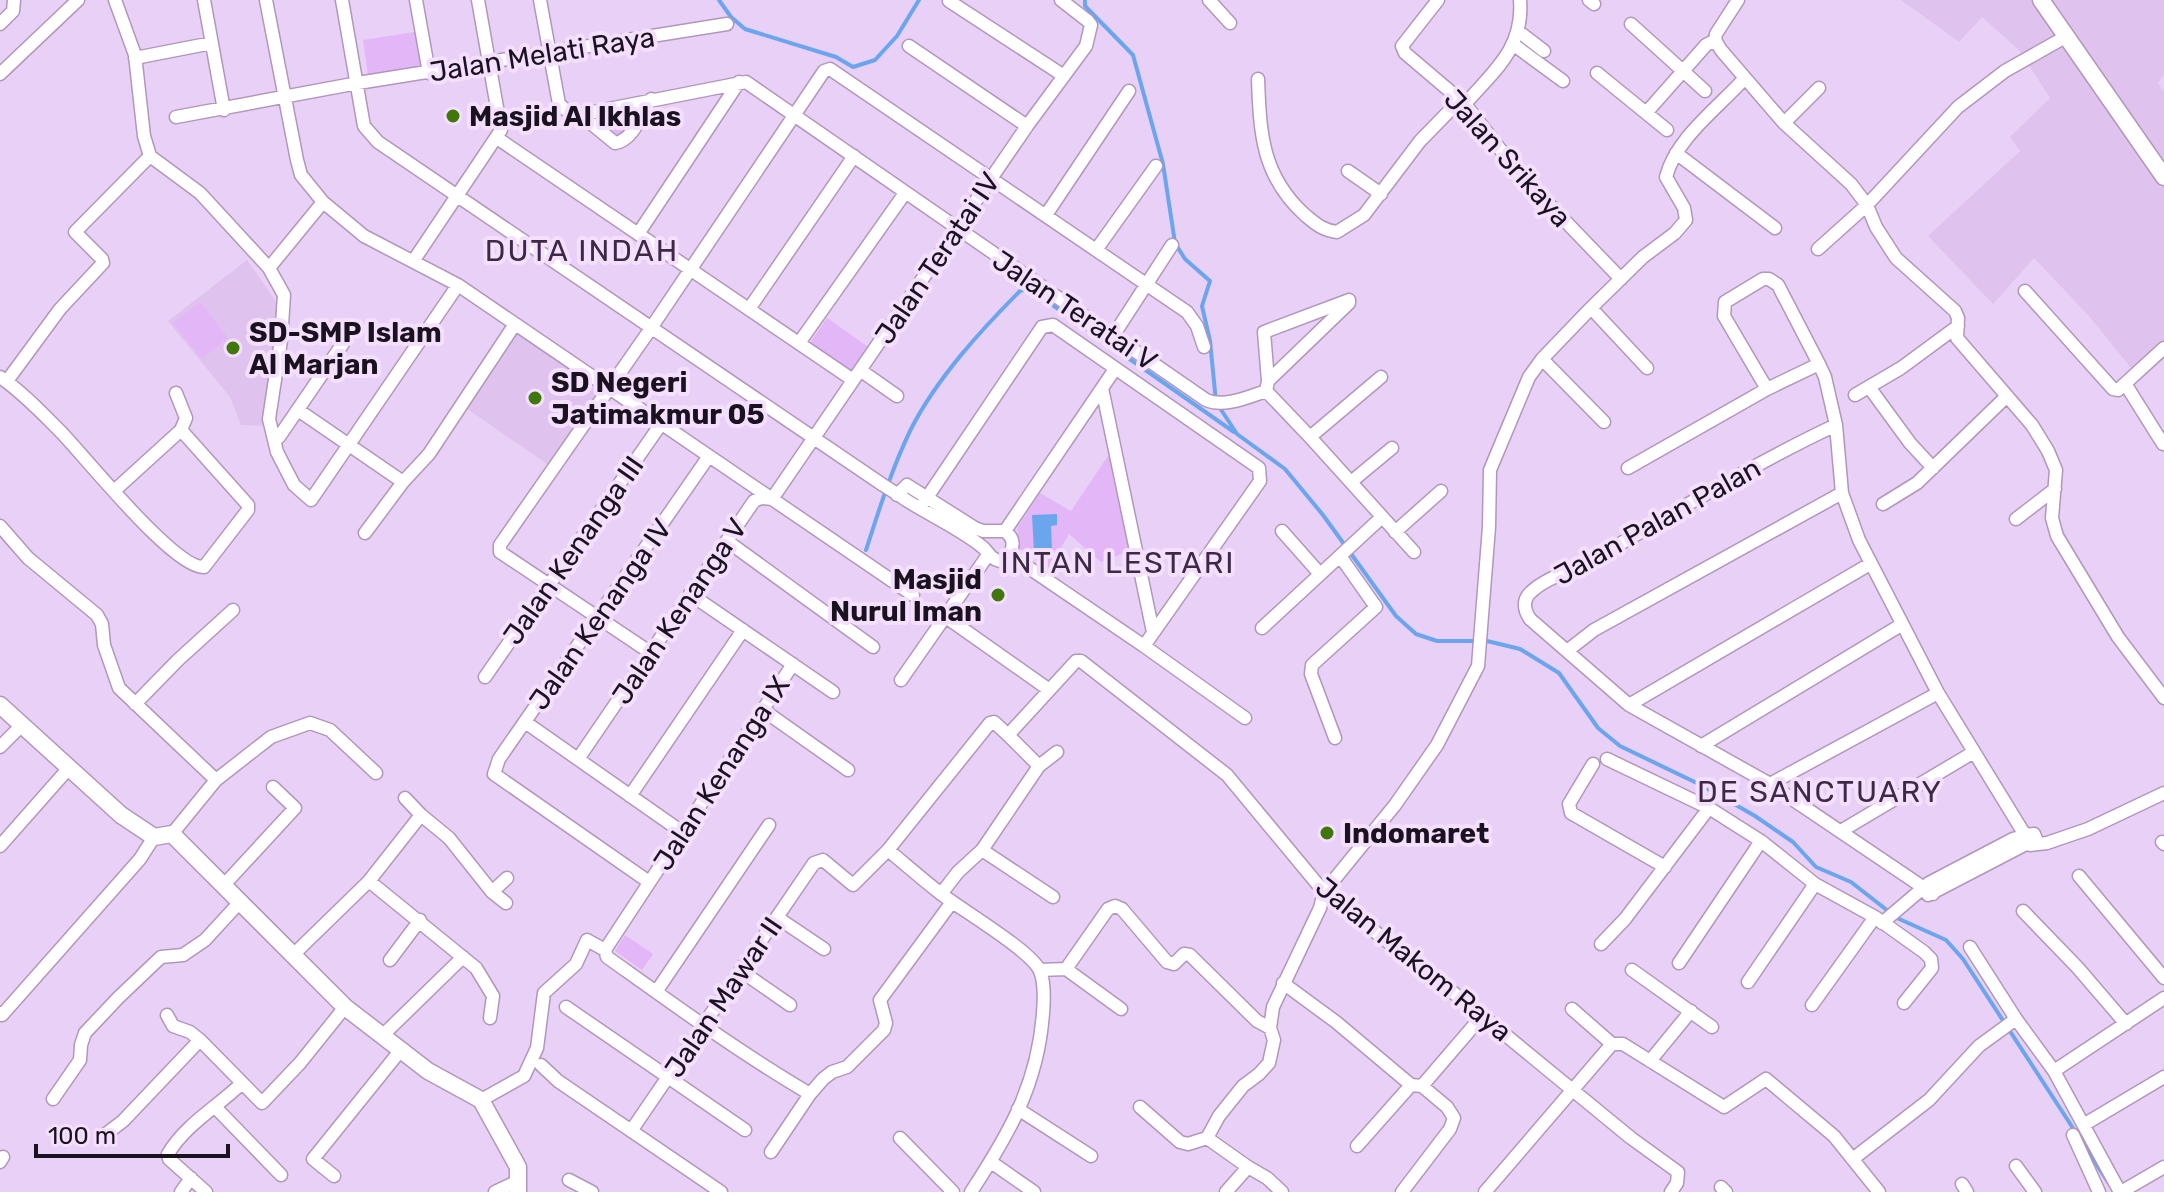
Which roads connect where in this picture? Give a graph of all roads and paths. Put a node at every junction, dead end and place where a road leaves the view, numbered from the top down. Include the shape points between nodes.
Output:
1 (14, 0) edge
2 (78, 0) edge
3 (117, 0) edge
4 (204, 0) edge
5 (266, 0) edge
6 (342, 0) edge
7 (416, 0) edge
8 (478, 0) edge
9 (540, 0) edge
10 (1061, 0) edge
11 (1209, 0) edge
12 (1438, 0) edge
13 (1520, 0) edge
14 (1738, 0) edge
15 (2041, 0) edge
16 (949, 1) edge
17 (1230, 23) dead end
18 (0, 24) edge
19 (727, 24) dead end
20 (1631, 24) dead end
21 (1518, 31) junction
22 (2067, 36) junction
23 (212, 43) junction
24 (1711, 43) junction
25 (1514, 45) junction
26 (909, 46) dead end
27 (1544, 51) dead end
28 (550, 54) junction
29 (135, 58) junction
30 (490, 68) junction
31 (1684, 71) junction
32 (429, 73) junction
33 (1597, 73) dead end
34 (0, 74) edge
35 (1064, 76) junction
36 (1258, 79) dead end
37 (1744, 79) junction
38 (1563, 81) dead end
39 (739, 82) junction
40 (358, 83) junction
41 (1819, 88) dead end
42 (1129, 91) dead end
43 (1705, 91) dead end
44 (284, 98) junction
45 (651, 99) junction
46 (1462, 102) junction
47 (224, 110) junction
48 (1646, 113) junction
49 (581, 115) junction
50 (176, 117) dead end
51 (794, 117) junction
52 (1784, 123) junction
53 (1027, 126) junction
54 (1667, 130) dead end
55 (497, 138) junction
56 (1676, 153) junction
57 (150, 156) junction
58 (854, 156) junction
59 (1156, 166) dead end
60 (1348, 171) dead end
61 (2164, 177) edge
62 (991, 178) junction
63 (905, 193) junction
64 (1381, 194) junction
65 (458, 196) junction
66 (323, 202) junction
67 (1867, 205) junction
68 (1046, 215) junction
69 (1775, 228) dead end
70 (957, 229) junction
71 (638, 234) junction
72 (1172, 245) dead end
73 (1818, 249) dead end
74 (1096, 250) junction
75 (414, 260) junction
76 (269, 268) junction
77 (691, 270) junction
78 (1621, 279) junction
79 (1145, 284) junction
80 (458, 285) junction
81 (2025, 291) dead end
82 (1591, 308) junction
83 (749, 309) junction
84 (515, 324) junction
85 (1958, 326) junction
86 (652, 327) junction
87 (1113, 336) junction
88 (344, 342) dead end
89 (799, 343) junction
90 (1204, 347) dead end
91 (2164, 348) edge
92 (1542, 359) junction
93 (1819, 364) junction
94 (1647, 368) dead end
95 (1115, 369) junction
96 (856, 375) junction
97 (1381, 377) dead end
98 (3, 379) edge
99 (2126, 385) junction
100 (1267, 386) junction
101 (1869, 387) junction
102 (610, 388) junction
103 (1102, 388) junction
104 (1767, 389) junction
105 (176, 393) dead end
106 (1855, 395) dead end
107 (897, 396) dead end
108 (2006, 397) junction
109 (298, 410) junction
110 (1604, 422) dead end
111 (661, 424) junction
112 (1836, 425) junction
113 (181, 430) junction
114 (279, 437) dead end
115 (1310, 437) junction
116 (813, 438) junction
117 (2163, 444) edge
118 (349, 445) junction
119 (1392, 448) dead end
120 (709, 456) junction
121 (1628, 468) dead end
122 (1933, 468) junction
123 (403, 482) junction
124 (1351, 482) junction
125 (2055, 489) junction
126 (114, 491) junction
127 (1441, 491) dead end
128 (1842, 493) junction
129 (772, 499) junction
130 (924, 503) junction
131 (1883, 504) dead end
132 (1381, 518) junction
133 (2016, 519) dead end
134 (0, 526) edge
135 (1005, 531) junction
136 (1282, 531) dead end
137 (1395, 532) junction
138 (365, 533) dead end
139 (968, 538) junction
140 (727, 541) junction
141 (1414, 552) dead end
142 (988, 555) junction
143 (1010, 555) junction
144 (1341, 555) junction
145 (1870, 564) junction
146 (977, 569) junction
147 (1320, 574) junction
148 (549, 585) junction
149 (690, 594) junction
150 (913, 595) dead end
151 (233, 610) dead end
152 (946, 617) junction
153 (598, 618) junction
154 (1901, 625) junction
155 (1262, 628) dead end
156 (743, 630) junction
157 (1153, 632) junction
158 (1144, 646) junction
159 (873, 647) dead end
160 (1567, 651) junction
161 (651, 653) junction
162 (793, 664) junction
163 (485, 677) dead end
164 (901, 680) dead end
165 (1048, 689) junction
166 (833, 692) dead end
167 (1938, 693) junction
168 (2164, 698) edge
169 (135, 704) junction
170 (0, 705) edge
171 (1629, 705) junction
172 (763, 710) junction
173 (1245, 718) dead end
174 (525, 722) junction
175 (21, 726) junction
176 (1008, 735) junction
177 (1335, 738) dead end
178 (1701, 746) junction
179 (0, 747) edge
180 (1057, 752) dead end
181 (1974, 752) junction
182 (578, 759) junction
183 (1607, 759) dead end
184 (1593, 764) dead end
185 (1039, 766) junction
186 (68, 769) junction
187 (848, 770) dead end
188 (376, 773) dead end
189 (216, 780) junction
190 (1770, 784) junction
191 (273, 787) dead end
192 (2164, 793) edge
193 (630, 796) junction
194 (405, 798) dead end
195 (1709, 808) junction
196 (421, 815) junction
197 (769, 825) dead end
198 (1841, 831) junction
199 (682, 832) junction
200 (172, 834) junction
201 (154, 837) junction
202 (2028, 837) junction
203 (1761, 841) junction
204 (0, 846) edge
205 (888, 850) junction
206 (982, 850) junction
207 (1665, 867) junction
208 (2079, 876) dead end
209 (507, 878) dead end
210 (369, 881) junction
211 (649, 882) junction
212 (1815, 884) junction
213 (223, 886) junction
214 (1929, 890) junction
215 (492, 892) junction
216 (1324, 892) junction
217 (941, 894) junction
218 (1053, 897) dead end
219 (952, 902) junction
220 (239, 903) junction
221 (506, 903) dead end
222 (2023, 911) dead end
223 (778, 918) junction
224 (1883, 919) junction
225 (420, 920) junction
226 (1601, 944) dead end
227 (1970, 947) dead end
228 (824, 949) dead end
229 (605, 950) junction
230 (292, 956) junction
231 (463, 957) junction
232 (390, 960) dead end
233 (1679, 963) dead end
234 (1066, 969) junction
235 (1040, 970) junction
236 (1632, 970) dead end
237 (741, 971) junction
238 (2164, 978) edge
239 (1748, 982) dead end
240 (1283, 983) junction
241 (656, 992) junction
242 (2164, 998) edge
243 (1904, 1003) dead end
244 (790, 1005) dead end
245 (1812, 1005) dead end
246 (345, 1007) junction
247 (566, 1007) dead end
248 (1121, 1009) dead end
249 (1572, 1009) dead end
250 (1691, 1011) junction
251 (0, 1013) edge
252 (167, 1015) dead end
253 (1482, 1016) junction
254 (490, 1018) dead end
255 (2010, 1024) junction
256 (2126, 1024) junction
257 (704, 1025) junction
258 (1712, 1027) dead end
259 (1270, 1028) junction
260 (382, 1036) junction
261 (200, 1040) junction
262 (1612, 1044) junction
263 (400, 1051) junction
264 (1650, 1061) junction
265 (541, 1065) dead end
266 (2054, 1071) junction
267 (668, 1077) junction
268 (2164, 1077) edge
269 (241, 1084) junction
270 (1416, 1085) junction
271 (1573, 1089) junction
272 (810, 1094) junction
273 (53, 1099) dead end
274 (481, 1100) junction
275 (1140, 1107) dead end
276 (216, 1108) junction
277 (1018, 1109) junction
278 (2085, 1124) junction
279 (745, 1130) dead end
280 (631, 1131) junction
281 (106, 1134) dead end
282 (2073, 1135) dead end
283 (900, 1138) dead end
284 (1207, 1138) junction
285 (1357, 1146) dead end
286 (771, 1152) dead end
287 (1091, 1156) dead end
288 (1854, 1158) junction
289 (991, 1162) junction
290 (2016, 1166) dead end
291 (1248, 1167) junction
292 (2164, 1167) edge
293 (281, 1175) dead end
294 (334, 1176) dead end
295 (191, 1178) junction
296 (569, 1180) dead end
297 (518, 1186) edge
298 (181, 1192) edge
299 (206, 1192) edge
300 (495, 1192) edge
301 (592, 1192) edge
302 (721, 1192) edge
303 (953, 1192) edge
304 (971, 1192) edge
305 (1034, 1192) edge
306 (1226, 1192) edge
307 (1282, 1192) edge
308 (1402, 1192) edge
309 (1485, 1192) edge
310 (1671, 1192) edge
311 (1879, 1192) edge
312 (2035, 1192) edge
313 (2099, 1192) edge
314 (2120, 1192) edge

1 - 18 street via 13,11
2 - 34 street
3 - 29 street
4 - 23 street
5 - 44 street
6 - 40 street
7 - 32 street
8 - 30 street
9 - 28 street
10 - 35 street, Jalan Teratai IV via 1091,25 1086,46
11 - 17 street
12 - 46 street, Jalan Srikaya via 1402,46
13 - 21 street
14 - 24 street
15 - 22 street
16 - 35 street
19 - 28 street, Jalan Melati Raya
20 - 31 street
21 - 25 street
21 - 27 street
22 - 61 street
22 - 67 street via 2005,71 1958,107
23 - 29 street
23 - 47 street
24 - 31 street
24 - 37 street
25 - 38 street
25 - 46 street
26 - 53 street
28 - 30 street, Jalan Melati Raya
28 - 49 street via 559,104 573,116
29 - 57 street
30 - 32 street, Jalan Melati Raya
30 - 55 street via 501,130
31 - 43 street
31 - 48 street
32 - 40 street, Jalan Melati Raya
33 - 48 street
35 - 53 street, Jalan Teratai IV
36 - 64 street via 1266,158 1277,184 1297,207 1322,230 1337,232 1364,215
37 - 52 street
37 - 56 street
39 - 45 street
39 - 51 street, Jalan Teratai V
39 - 71 street
40 - 44 street, Jalan Melati Raya
40 - 65 street via 364,126 378,142
41 - 52 street
42 - 68 street
44 - 47 street, Jalan Melati Raya
44 - 66 street via 301,175
45 - 49 street
45 - 49 street via 620,143
46 - 64 street via 1420,141
46 - 78 street, Jalan Srikaya via 1517,171
47 - 50 street, Jalan Melati Raya
48 - 54 street
51 - 58 street, Jalan Teratai V
51 - 62 street via 830,69
51 - 77 street
52 - 67 street
53 - 62 street, Jalan Teratai IV
55 - 65 street
55 - 71 street
56 - 69 street
56 - 78 street via 1666,177 1686,220
57 - 76 street via 200,193
57 - 98 street via 75,232 103,263
58 - 63 street, Jalan Teratai V
58 - 83 street
59 - 74 street
60 - 64 street
62 - 68 street
62 - 70 street, Jalan Teratai IV
63 - 70 street, Jalan Teratai V
63 - 89 street
65 - 75 street
65 - 86 street
66 - 75 street via 364,236
66 - 76 street
67 - 73 street
67 - 85 street via 1890,251 1950,305
68 - 74 street
70 - 87 street, Jalan Teratai V
70 - 96 street, Jalan Teratai IV
71 - 77 street
72 - 79 street
74 - 79 street
75 - 80 street
76 - 118 street via 284,295 269,419 271,436 294,485 311,500
77 - 83 street
77 - 86 street
78 - 82 street
79 - 87 street
79 - 90 street via 1187,312
80 - 84 street
80 - 118 street
81 - 99 street via 2113,389
82 - 92 street
82 - 94 street
83 - 89 street
84 - 102 street
84 - 123 street via 429,454
85 - 101 street
85 - 108 street via 1957,338
86 - 102 street
86 - 116 street
87 - 100 street, Jalan Teratai V via 1214,403 1240,400
88 - 109 street
89 - 96 street
91 - 99 street
92 - 110 street
92 - 216 street via 1529,377 1490,470 1478,666 1437,745
93 - 104 street
93 - 104 street via 1778,285 1763,279 1723,308
93 - 112 street
95 - 103 street
95 - 130 street via 1046,324
95 - 157 street via 1256,465 1261,474
96 - 107 street
96 - 116 street, Jalan Teratai IV
97 - 115 street
98 - 126 street via 59,429
99 - 117 street
100 - 100 street via 1349,303 1349,300 1264,332
100 - 115 street
101 - 106 street
101 - 122 street
102 - 111 street
102 - 148 street via 500,545 500,552
103 - 135 street
103 - 157 street
104 - 121 street
105 - 113 street via 186,418
108 - 122 street
108 - 125 street via 2048,451 2056,470
109 - 114 street
109 - 118 street
111 - 120 street
111 - 148 street, Jalan Kenanga III
112 - 128 street
112 - 160 street, Jalan Palan Palan via 1532,590 1525,599 1527,614
113 - 126 street
113 - 126 street via 248,505 204,567 188,562
115 - 124 street
116 - 129 street, Jalan Teratai IV
116 - 130 street via 891,490 907,485
118 - 123 street
119 - 124 street
120 - 129 street
120 - 153 street, Jalan Kenanga IV
122 - 131 street
123 - 138 street
124 - 132 street
125 - 133 street
125 - 168 street via 2052,518 2057,536 2118,637
127 - 137 street
128 - 145 street
128 - 160 street via 1594,630
129 - 140 street, Jalan Kenanga V via 754,501
129 - 150 street, Jalan Kenanga V
130 - 135 street via 983,531
130 - 139 street
132 - 137 street
132 - 144 street
134 - 169 street via 28,558 97,615 119,688
135 - 143 street via 1013,544
136 - 147 street
137 - 141 street
139 - 142 street
139 - 146 street via 977,552
140 - 149 street, Jalan Kenanga V
140 - 159 street
142 - 143 street via 1000,561
142 - 146 street
143 - 158 street
144 - 147 street
144 - 177 street via 1376,607 1312,665
145 - 154 street
145 - 171 street
146 - 152 street
147 - 155 street
148 - 153 street
148 - 163 street, Jalan Kenanga III
149 - 156 street
149 - 161 street, Jalan Kenanga V
151 - 169 street
152 - 164 street
152 - 165 street
153 - 161 street
153 - 174 street, Jalan Kenanga IV
154 - 167 street
154 - 178 street
156 - 162 street
156 - 193 street
157 - 158 street
158 - 173 street
160 - 171 street, Jalan Palan Palan
161 - 182 street, Jalan Kenanga V
162 - 166 street
162 - 172 street, Jalan Kenanga IX
165 - 176 street
165 - 216 street, Jalan Makom Raya via 1081,661 1238,785
167 - 181 street
167 - 190 street
169 - 189 street
170 - 175 street
171 - 178 street, Jalan Palan Palan
172 - 187 street
172 - 199 street, Jalan Kenanga IX
174 - 182 street
174 - 211 street, Jalan Kenanga IV via 494,774
175 - 179 street
175 - 186 street
176 - 185 street
176 - 205 street via 990,723
178 - 190 street, Jalan Palan Palan
180 - 185 street
181 - 198 street
181 - 202 street
182 - 193 street
183 - 195 street
184 - 207 street via 1569,804 1571,813
185 - 206 street
186 - 201 street
186 - 204 street
188 - 189 street via 330,730 310,723 271,737
189 - 200 street
190 - 198 street, Jalan Palan Palan
191 - 213 street via 295,808
192 - 202 street via 2069,837
193 - 199 street
194 - 196 street
195 - 203 street
195 - 207 street
196 - 210 street
196 - 215 street via 449,838
197 - 241 street
198 - 214 street, Jalan Palan Palan
199 - 211 street, Jalan Kenanga IX
200 - 201 street
200 - 213 street
201 - 251 street
202 - 214 street via 2013,839
203 - 212 street
203 - 233 street
205 - 217 street
205 - 223 street, Jalan Mawar II via 853,885 823,860 814,863
206 - 217 street
206 - 218 street
207 - 226 street
208 - 238 street
209 - 215 street
210 - 225 street
210 - 230 street
211 - 229 street, Jalan Kenanga IX
212 - 224 street
212 - 239 street
213 - 220 street
214 - 224 street
215 - 221 street
216 - 240 street
216 - 253 street, Jalan Makom Raya
217 - 219 street
219 - 235 street
219 - 272 street via 880,1000 884,1030
220 - 230 street
220 - 273 street via 205,940 183,955 161,957 109,1006 85,1033 80,1060
222 - 256 street
223 - 228 street
223 - 237 street, Jalan Mawar II
224 - 243 street via 1932,963
224 - 245 street
225 - 231 street
225 - 232 street
227 - 255 street
229 - 241 street via 607,957
229 - 274 street via 584,942 576,964 544,993 537,1048 524,1076
230 - 246 street
231 - 254 street via 490,989
231 - 260 street
234 - 235 street
234 - 248 street
234 - 259 street via 1115,906 1167,962 1190,955
235 - 277 street via 1041,1038
236 - 250 street
237 - 244 street
237 - 257 street, Jalan Mawar II
240 - 259 street
240 - 270 street
241 - 257 street
242 - 256 street
246 - 260 street
246 - 269 street via 262,1103
247 - 267 street
249 - 262 street
250 - 258 street
250 - 264 street
252 - 261 street via 173,1026
253 - 270 street
253 - 271 street, Jalan Makom Raya
255 - 266 street
255 - 288 street via 1979,1046 1929,1100
256 - 266 street
257 - 267 street, Jalan Mawar II
257 - 272 street
259 - 284 street via 1274,1040 1269,1063 1243,1086
260 - 263 street
261 - 269 street
261 - 281 street
262 - 264 street via 1623,1044
262 - 271 street
263 - 274 street
263 - 294 street via 313,1159
264 - 288 street via 1724,1107 1766,1079
265 - 280 street
266 - 278 street
267 - 279 street
267 - 280 street, Jalan Mawar II
268 - 278 street
269 - 276 street
270 - 285 street
270 - 308 street via 1454,1118
271 - 309 street
271 - 310 street, Jalan Makom Raya via 1678,1172
272 - 286 street
274 - 297 street via 518,1167
275 - 284 street via 1180,1142
276 - 293 street
276 - 295 street via 193,1124 168,1154
277 - 287 street
277 - 289 street
278 - 314 street
280 - 302 street
282 - 313 street
283 - 303 street
284 - 291 street
288 - 311 street
289 - 304 street
289 - 305 street
290 - 312 street
291 - 306 street
291 - 307 street
292 - 314 street
295 - 298 street
295 - 299 street
296 - 301 street
297 - 300 street

